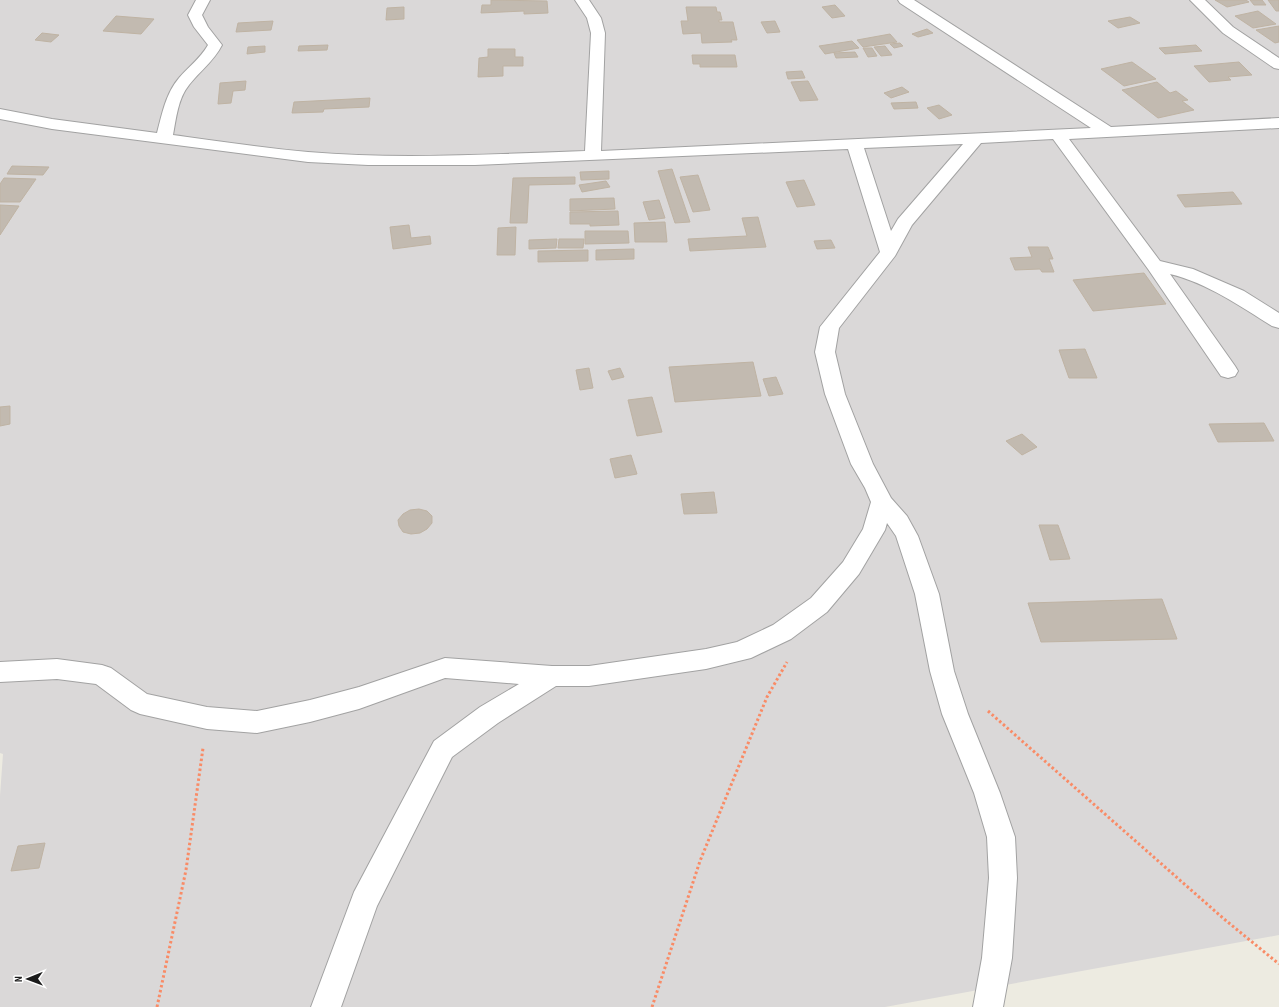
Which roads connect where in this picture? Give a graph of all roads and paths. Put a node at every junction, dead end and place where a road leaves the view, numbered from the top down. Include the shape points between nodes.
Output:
1 (203, 0) edge
2 (582, 0) edge
3 (905, 0) edge
4 (1197, 0) edge
5 (1279, 65) edge
6 (0, 114) edge
7 (1279, 123) edge
8 (1108, 132) junction
9 (1058, 135) junction
10 (164, 138) junction
11 (976, 138) junction
12 (854, 144) junction
13 (593, 156) junction
14 (889, 252) junction
15 (1154, 265) junction
16 (1279, 322) edge
17 (1228, 371) dead end
18 (882, 502) junction
19 (789, 657) dead end
20 (0, 672) edge
21 (552, 676) junction
22 (984, 708) dead end
23 (207, 718) junction
24 (1279, 964) edge
25 (156, 1007) edge
26 (326, 1007) edge
27 (652, 1007) edge
28 (988, 1007) edge

1 - 10 street via 195,15 203,31 215,45 211,54 180,87
2 - 13 street via 594,18 598,34
3 - 8 street
4 - 5 street via 1228,30
6 - 10 street via 52,124
7 - 8 street
8 - 9 street
9 - 11 street
9 - 15 street
10 - 13 street via 308,157 368,160
11 - 12 street
11 - 14 street via 904,223
12 - 13 street
12 - 14 street
14 - 18 street via 830,328 825,352 835,394 862,464
15 - 16 street via 1187,273 1237,295
15 - 17 street
18 - 21 street via 874,530 851,568 819,605 782,632 742,651 706,659 588,676
18 - 28 street via 907,536 927,594 942,671 955,714 987,793 1001,836 1003,878 996,958
19 - 27 path via 767,697 700,861
20 - 23 street via 56,669 102,675 140,703
21 - 23 street via 445,668 359,698 310,711 257,722
21 - 26 street via 489,715 443,749 364,902
22 - 24 path via 1224,919
23 - 25 path via 186,870

